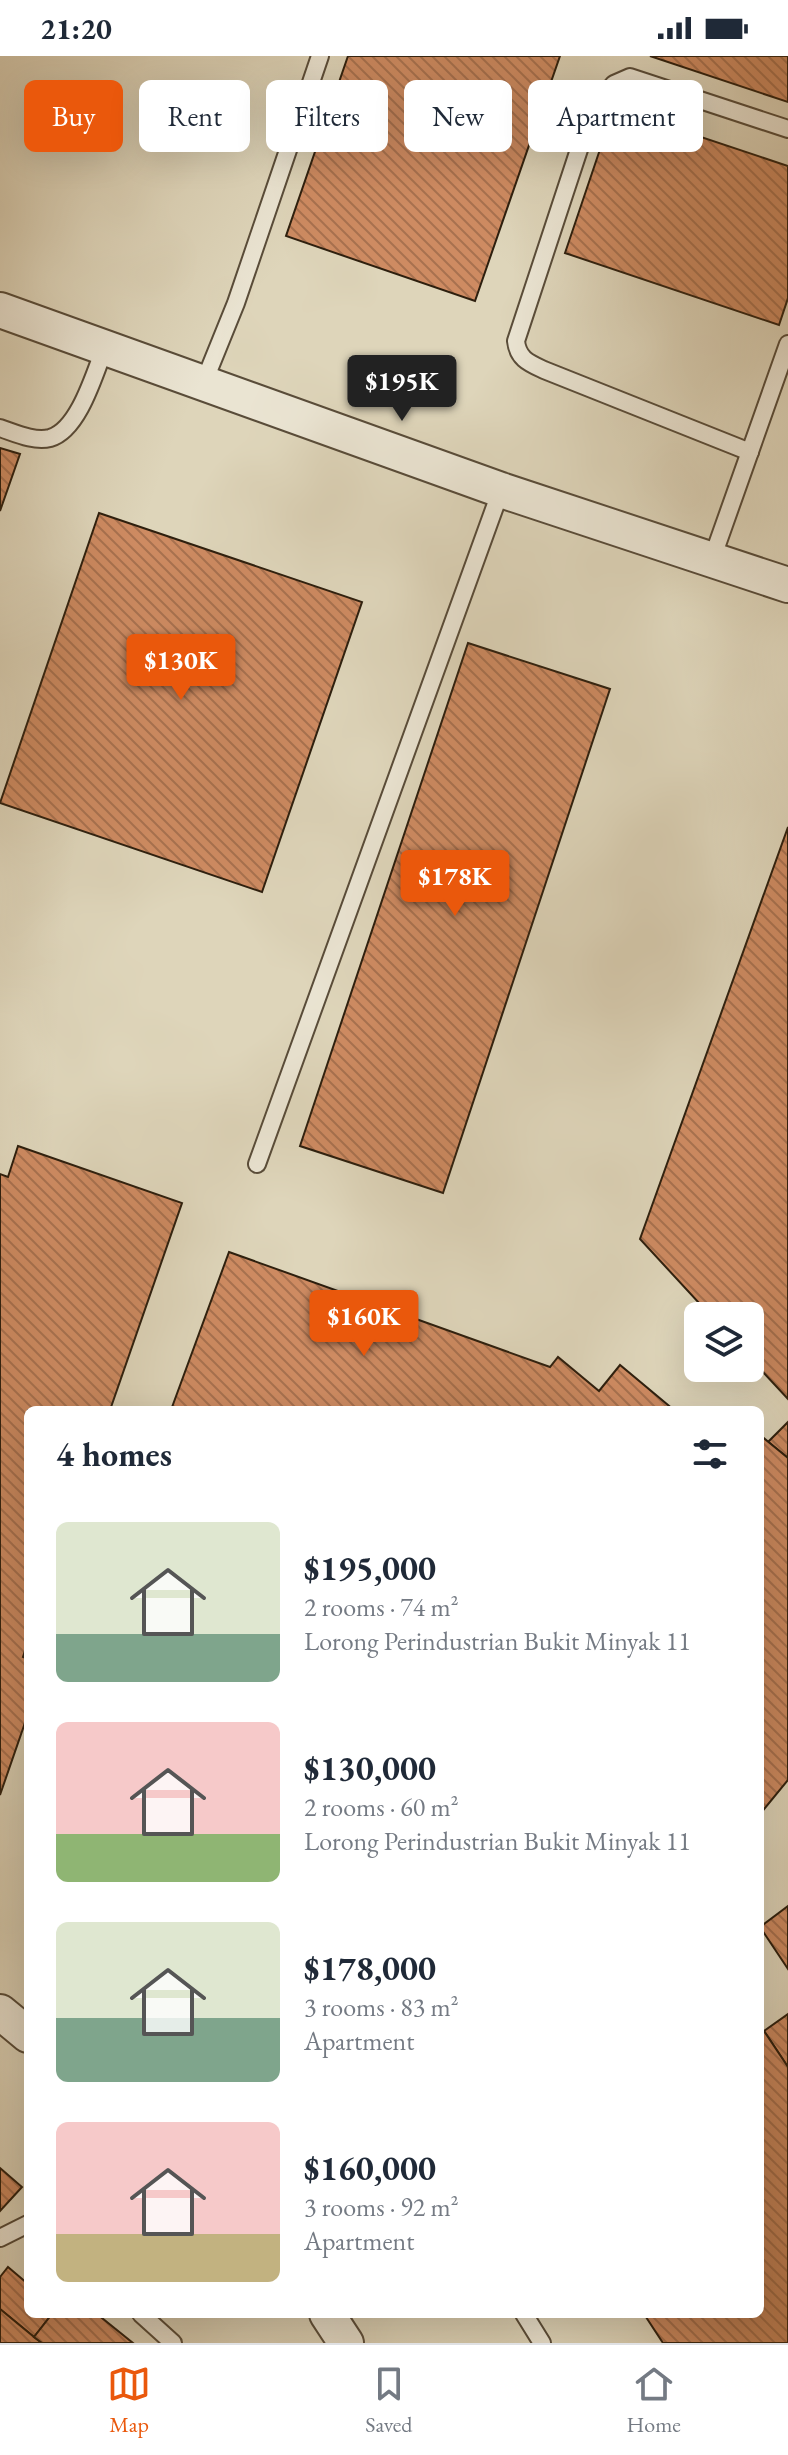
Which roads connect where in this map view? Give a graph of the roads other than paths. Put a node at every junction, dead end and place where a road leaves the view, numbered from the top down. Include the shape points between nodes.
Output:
1 (320, 56) edge
2 (788, 129) edge
3 (0, 310) edge
4 (788, 344) edge
5 (105, 347) junction
6 (204, 382) junction
7 (0, 428) edge
8 (750, 452) junction
9 (501, 490) junction
10 (712, 559) junction
11 (788, 585) edge
12 (257, 1164) dead end
13 (0, 2012) edge
14 (24, 2032) edge
15 (24, 2226) edge
16 (0, 2238) edge
17 (145, 2318) edge
18 (330, 2318) edge
19 (526, 2318) edge
20 (173, 2343) edge
21 (346, 2343) edge
22 (542, 2343) edge

1 - 6 lane
2 - 8 lane via 630,77 614,84 592,110 516,341 517,352 544,370
3 - 5 street
4 - 8 lane
5 - 6 street
5 - 7 lane via 66,430 50,438 32,438
6 - 9 street
8 - 10 lane
9 - 10 street
9 - 12 lane
10 - 11 street
13 - 14 street
15 - 16 lane
17 - 20 lane
18 - 21 street
19 - 22 lane

